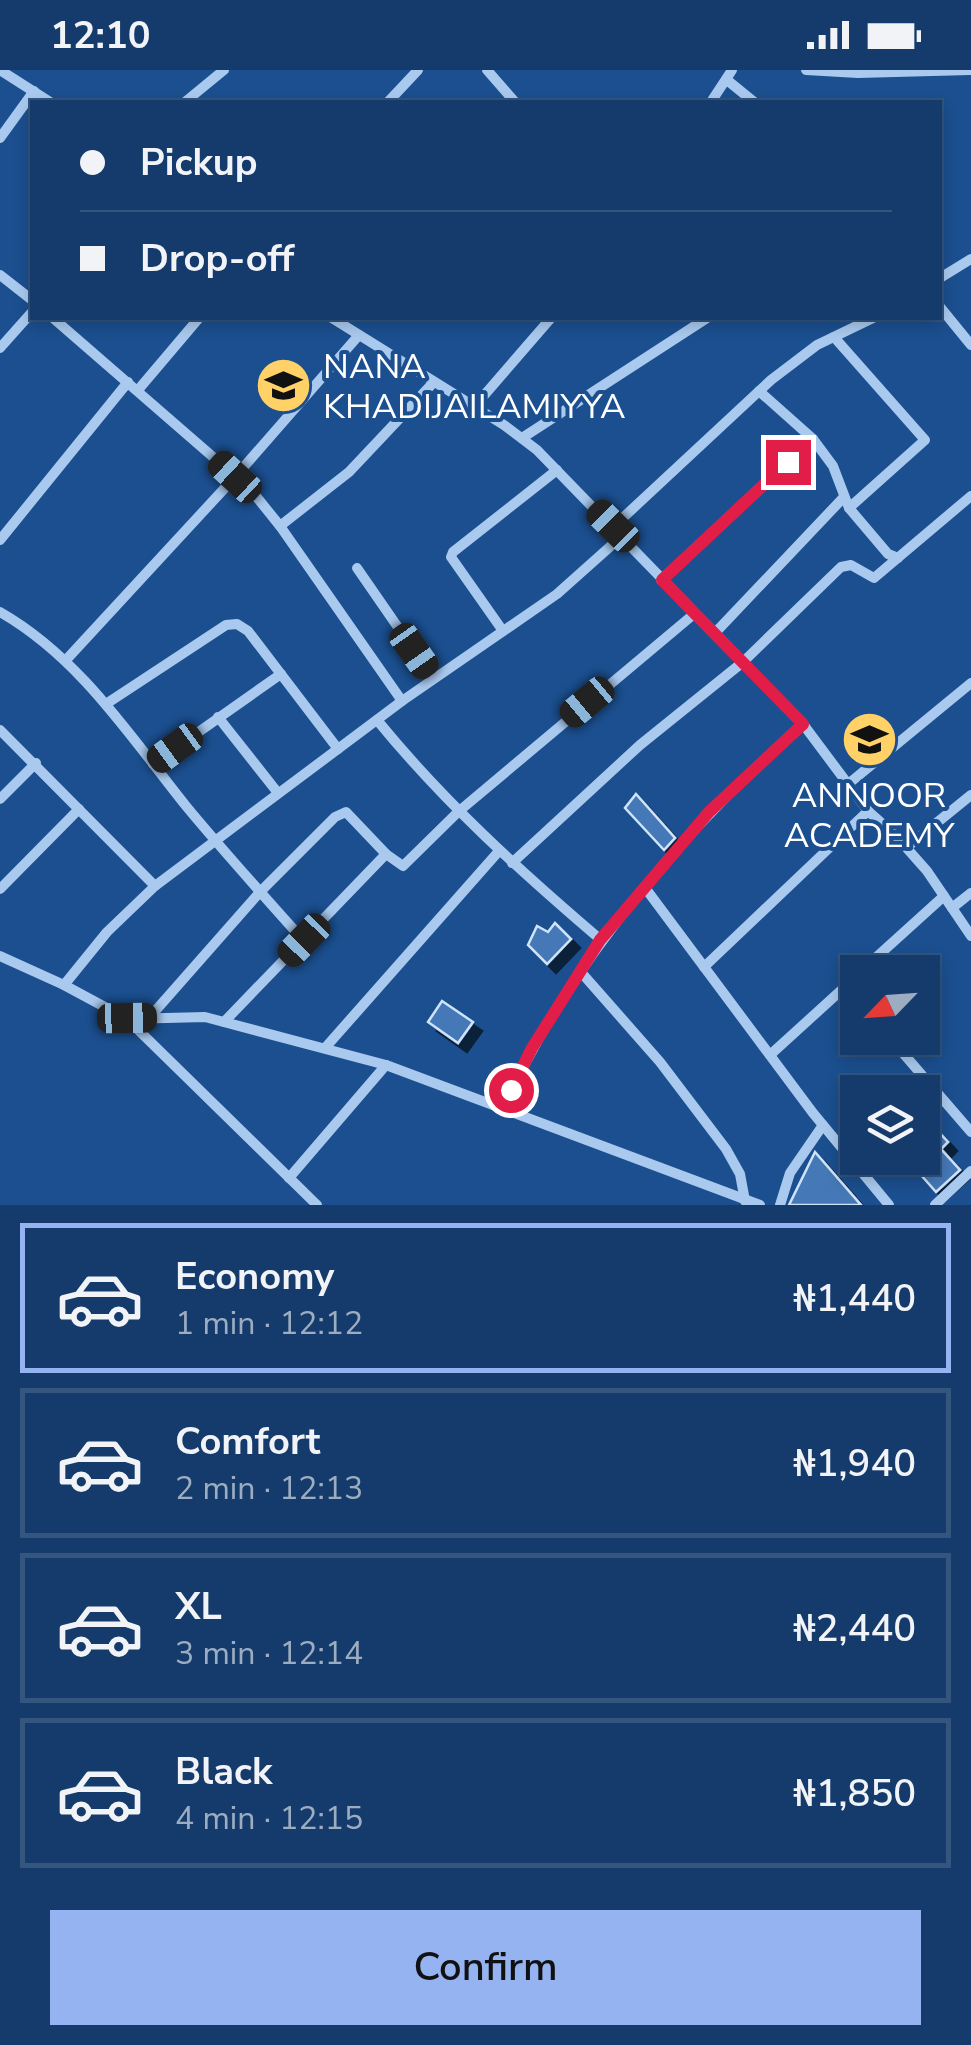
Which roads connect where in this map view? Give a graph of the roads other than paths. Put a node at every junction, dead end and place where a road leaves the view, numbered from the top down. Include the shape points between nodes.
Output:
1 (0, 70) edge
2 (224, 70) edge
3 (418, 70) edge
4 (487, 70) edge
5 (806, 70) edge
6 (817, 70) edge
7 (970, 70) edge
8 (931, 71) edge
9 (955, 71) edge
10 (729, 75) edge
11 (34, 90) junction
12 (47, 100) edge
13 (187, 100) edge
14 (390, 100) edge
15 (512, 100) edge
16 (712, 100) edge
17 (752, 100) edge
18 (0, 138) edge
19 (971, 259) edge
20 (0, 275) edge
21 (942, 277) edge
22 (30, 298) edge
23 (942, 309) edge
24 (30, 314) edge
25 (55, 320) edge
26 (197, 320) edge
27 (335, 320) edge
28 (548, 320) edge
29 (704, 320) edge
30 (869, 320) edge
31 (359, 335) junction
32 (834, 336) junction
33 (971, 345) edge
34 (0, 348) edge
35 (128, 382) junction
36 (433, 383) junction
37 (138, 390) junction
38 (759, 391) junction
39 (474, 407) junction
40 (522, 438) junction
41 (813, 439) junction
42 (556, 470) junction
43 (235, 477) junction
44 (971, 496) edge
45 (847, 503) junction
46 (280, 526) junction
47 (613, 526) junction
48 (622, 536) junction
49 (0, 540) edge
50 (898, 558) junction
51 (357, 568) dead end
52 (662, 580) junction
53 (0, 612) edge
54 (694, 614) junction
55 (503, 631) junction
56 (714, 634) junction
57 (66, 660) junction
58 (742, 662) junction
59 (281, 674) junction
60 (433, 678) junction
61 (971, 683) edge
62 (402, 701) junction
63 (106, 704) junction
64 (218, 717) junction
65 (377, 720) junction
66 (803, 724) junction
67 (0, 730) edge
68 (338, 749) junction
69 (36, 763) junction
70 (153, 764) junction
71 (847, 784) junction
72 (278, 793) junction
73 (971, 795) edge
74 (0, 798) edge
75 (79, 809) junction
76 (868, 811) junction
77 (458, 812) junction
78 (214, 840) junction
79 (906, 847) junction
80 (499, 851) junction
81 (386, 854) junction
82 (512, 863) junction
83 (156, 886) junction
84 (0, 889) edge
85 (646, 889) junction
86 (260, 892) junction
87 (971, 893) edge
88 (944, 896) junction
89 (952, 908) junction
90 (971, 936) edge
91 (304, 940) junction
92 (600, 940) junction
93 (880, 955) edge
94 (0, 956) edge
95 (704, 967) junction
96 (580, 971) junction
97 (64, 985) junction
98 (840, 991) edge
99 (127, 1018) junction
100 (149, 1018) junction
101 (224, 1022) junction
102 (325, 1048) junction
103 (770, 1055) junction
104 (905, 1055) edge
105 (386, 1065) junction
106 (503, 1109) junction
107 (823, 1125) junction
108 (971, 1132) edge
109 (971, 1171) edge
110 (289, 1178) junction
111 (745, 1201) junction
112 (317, 1205) edge
113 (760, 1205) edge
114 (780, 1205) edge
115 (889, 1205) edge
116 (935, 1205) edge

1 - 11 street
2 - 13 street
3 - 14 street
4 - 15 street
5 - 6 street
6 - 8 street
7 - 9 street
8 - 9 street
10 - 16 street
10 - 17 street
11 - 12 street
11 - 18 street
19 - 21 street
20 - 22 street
23 - 33 street
24 - 34 street
25 - 35 street
26 - 37 street
27 - 31 street
28 - 39 street
29 - 40 street
30 - 32 street
31 - 36 street
31 - 43 street
32 - 38 street
32 - 45 street via 925,440
35 - 37 street
35 - 49 street
36 - 39 street
36 - 46 street via 349,472
37 - 43 street
38 - 41 street
38 - 47 street
39 - 40 street
40 - 42 street
41 - 45 street
41 - 52 street
42 - 47 street
42 - 55 street via 453,552
43 - 46 street
43 - 57 street
44 - 50 street
45 - 50 street
45 - 56 street
46 - 62 street
47 - 48 street
48 - 52 street
48 - 55 street
50 - 58 street via 874,578 841,567
51 - 60 street
52 - 54 street
53 - 57 street
54 - 56 street
54 - 77 street
55 - 60 street
56 - 58 street
57 - 63 street
58 - 66 street
58 - 82 street
59 - 63 street via 248,631 226,625
59 - 64 street
59 - 68 street
60 - 62 street
61 - 71 street
62 - 65 street
63 - 70 street
64 - 70 street
64 - 72 street
65 - 68 street
65 - 77 street
66 - 71 street
66 - 85 street via 709,812
67 - 69 street
68 - 72 street
69 - 74 street
69 - 75 street
70 - 78 street
71 - 76 street
72 - 78 street
73 - 79 street
75 - 83 street
75 - 84 street
76 - 79 street
76 - 95 street
77 - 80 street
77 - 81 street via 411,862 399,866
78 - 83 street
78 - 86 street
79 - 88 street
80 - 82 street
80 - 102 street
81 - 86 street via 346,812
81 - 91 street
82 - 92 street
83 - 97 street via 106,932
85 - 92 street
85 - 95 street
86 - 91 street
86 - 100 street
87 - 89 street
88 - 89 street
88 - 93 street
89 - 90 street
91 - 101 street
92 - 96 street
94 - 97 street
95 - 103 street
96 - 106 street
96 - 111 street via 726,1149
97 - 99 street
98 - 103 street
99 - 100 street
99 - 110 street
100 - 101 street
101 - 102 street
102 - 105 street
103 - 107 street
104 - 108 street
105 - 106 street
105 - 110 street
106 - 111 street
107 - 114 street via 790,1173
107 - 115 street
109 - 116 street
110 - 112 street
111 - 113 street

